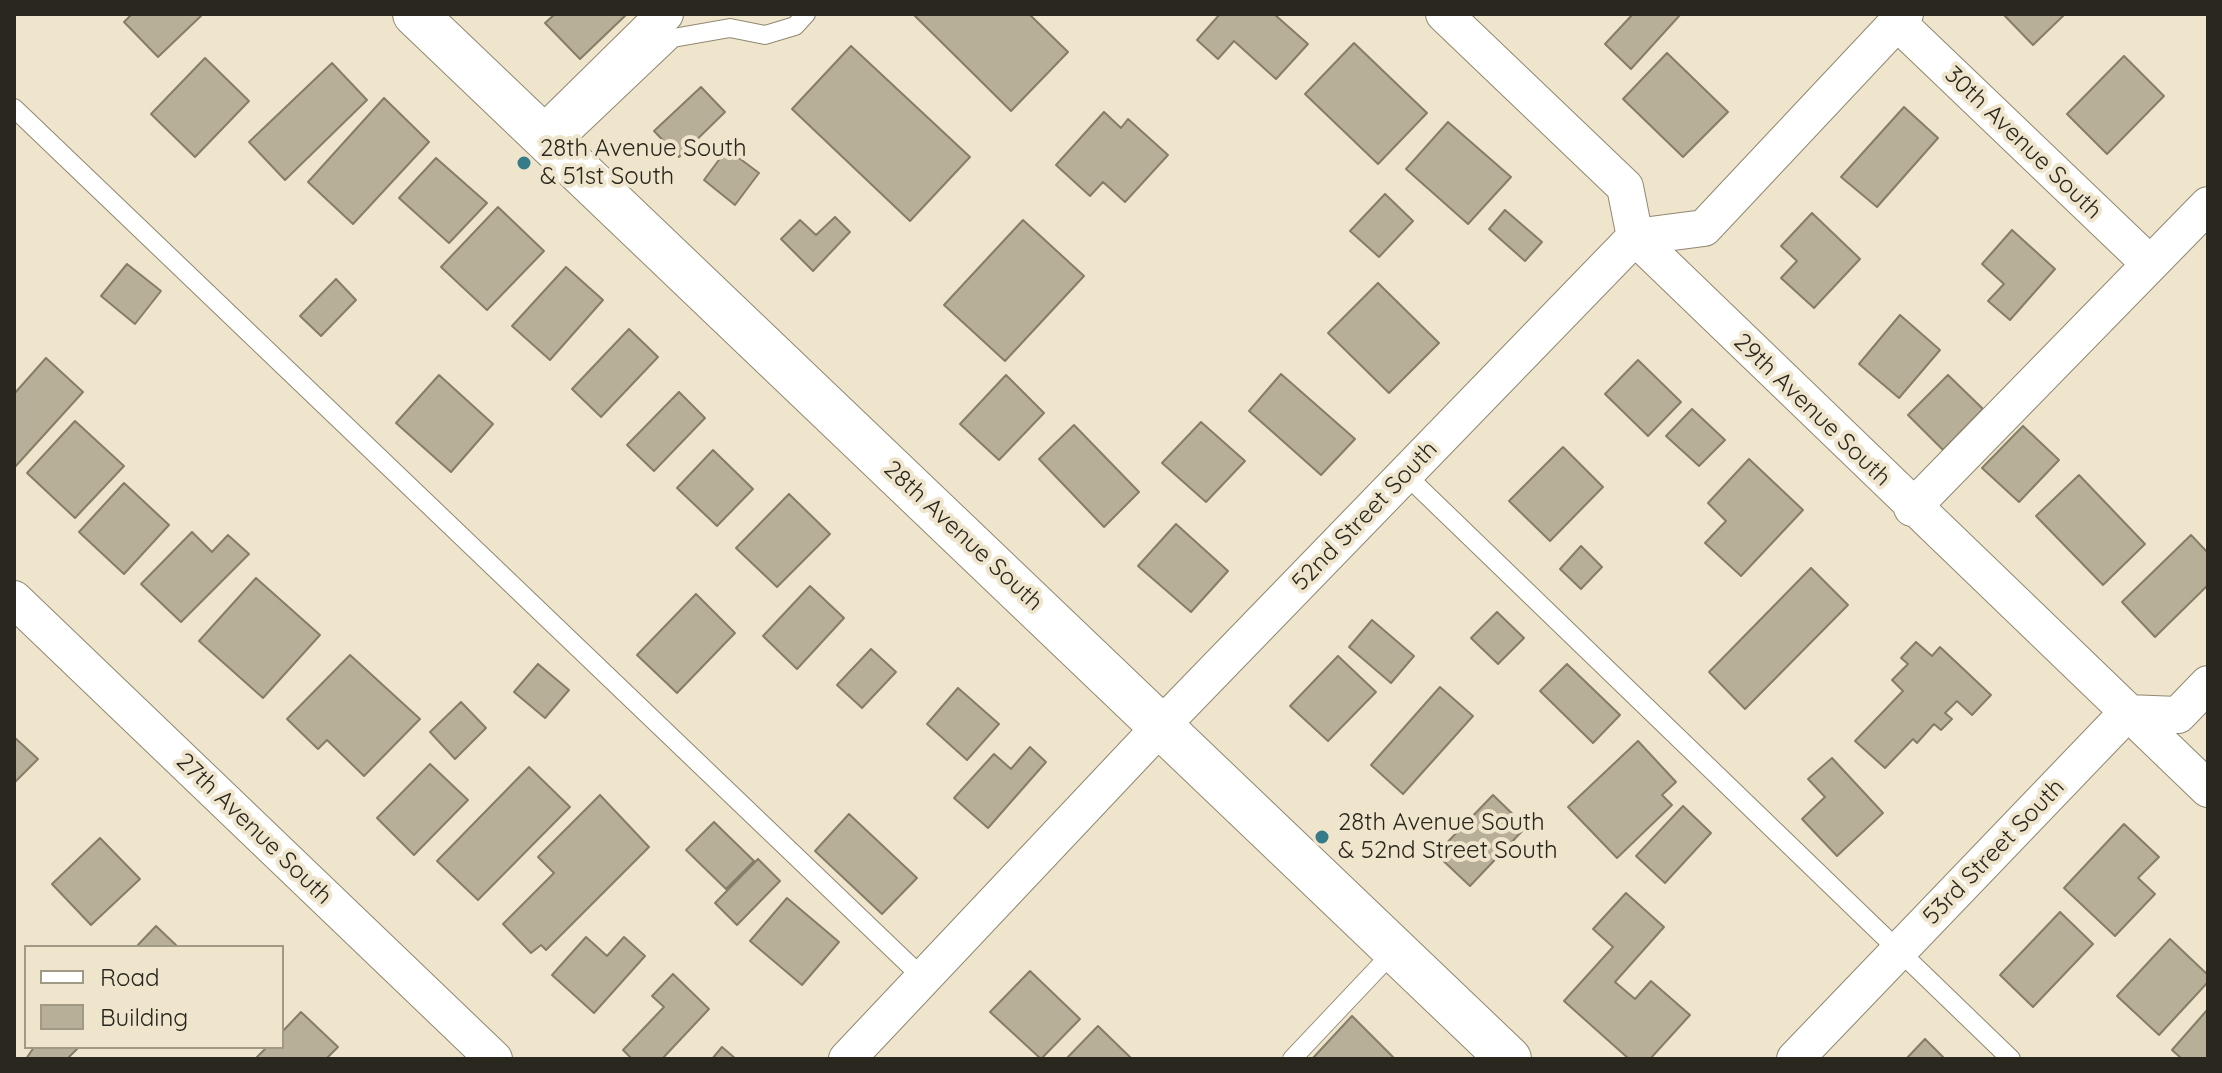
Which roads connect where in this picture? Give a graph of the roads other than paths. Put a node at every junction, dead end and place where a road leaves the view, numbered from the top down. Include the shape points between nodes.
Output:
1 (415, 14) edge
2 (665, 14) edge
3 (806, 14) edge
4 (1444, 14) edge
5 (1901, 18) edge
6 (14, 108) edge
7 (548, 143) junction
8 (2208, 205) edge
9 (1635, 237) junction
10 (2150, 264) junction
11 (1405, 474) junction
12 (1912, 508) junction
13 (14, 599) edge
14 (2208, 684) edge
15 (2127, 713) junction
16 (1162, 725) junction
17 (2208, 789) edge
18 (1395, 950) junction
19 (1899, 950) junction
20 (923, 978) junction
21 (494, 1059) edge
22 (847, 1059) edge
23 (1292, 1059) edge
24 (1509, 1059) edge
25 (1795, 1059) edge
26 (2011, 1059) edge

1 - 7 street, 28th Avenue South
2 - 7 street
3 - 7 lane via 795,26 765,35 730,28 673,38
4 - 9 street via 1625,187
5 - 9 street via 1704,228
5 - 10 street, 30th Avenue South
6 - 20 lane
7 - 16 street, 28th Avenue South
8 - 10 street
9 - 11 street, 52nd Street South
9 - 12 street, 29th Avenue South
10 - 12 street
11 - 16 street, 52nd Street South
11 - 19 lane
12 - 15 street, 29th Avenue South
13 - 21 street, 27th Avenue South
14 - 15 street via 2178,715
15 - 17 street, 29th Avenue South
15 - 19 street, 53rd Street South
16 - 18 street, 28th Avenue South
16 - 20 street, 52nd Street South
18 - 23 lane
18 - 24 street, 28th Avenue South
19 - 25 street, 53rd Street South
19 - 26 lane
20 - 22 street, 52nd Street South

